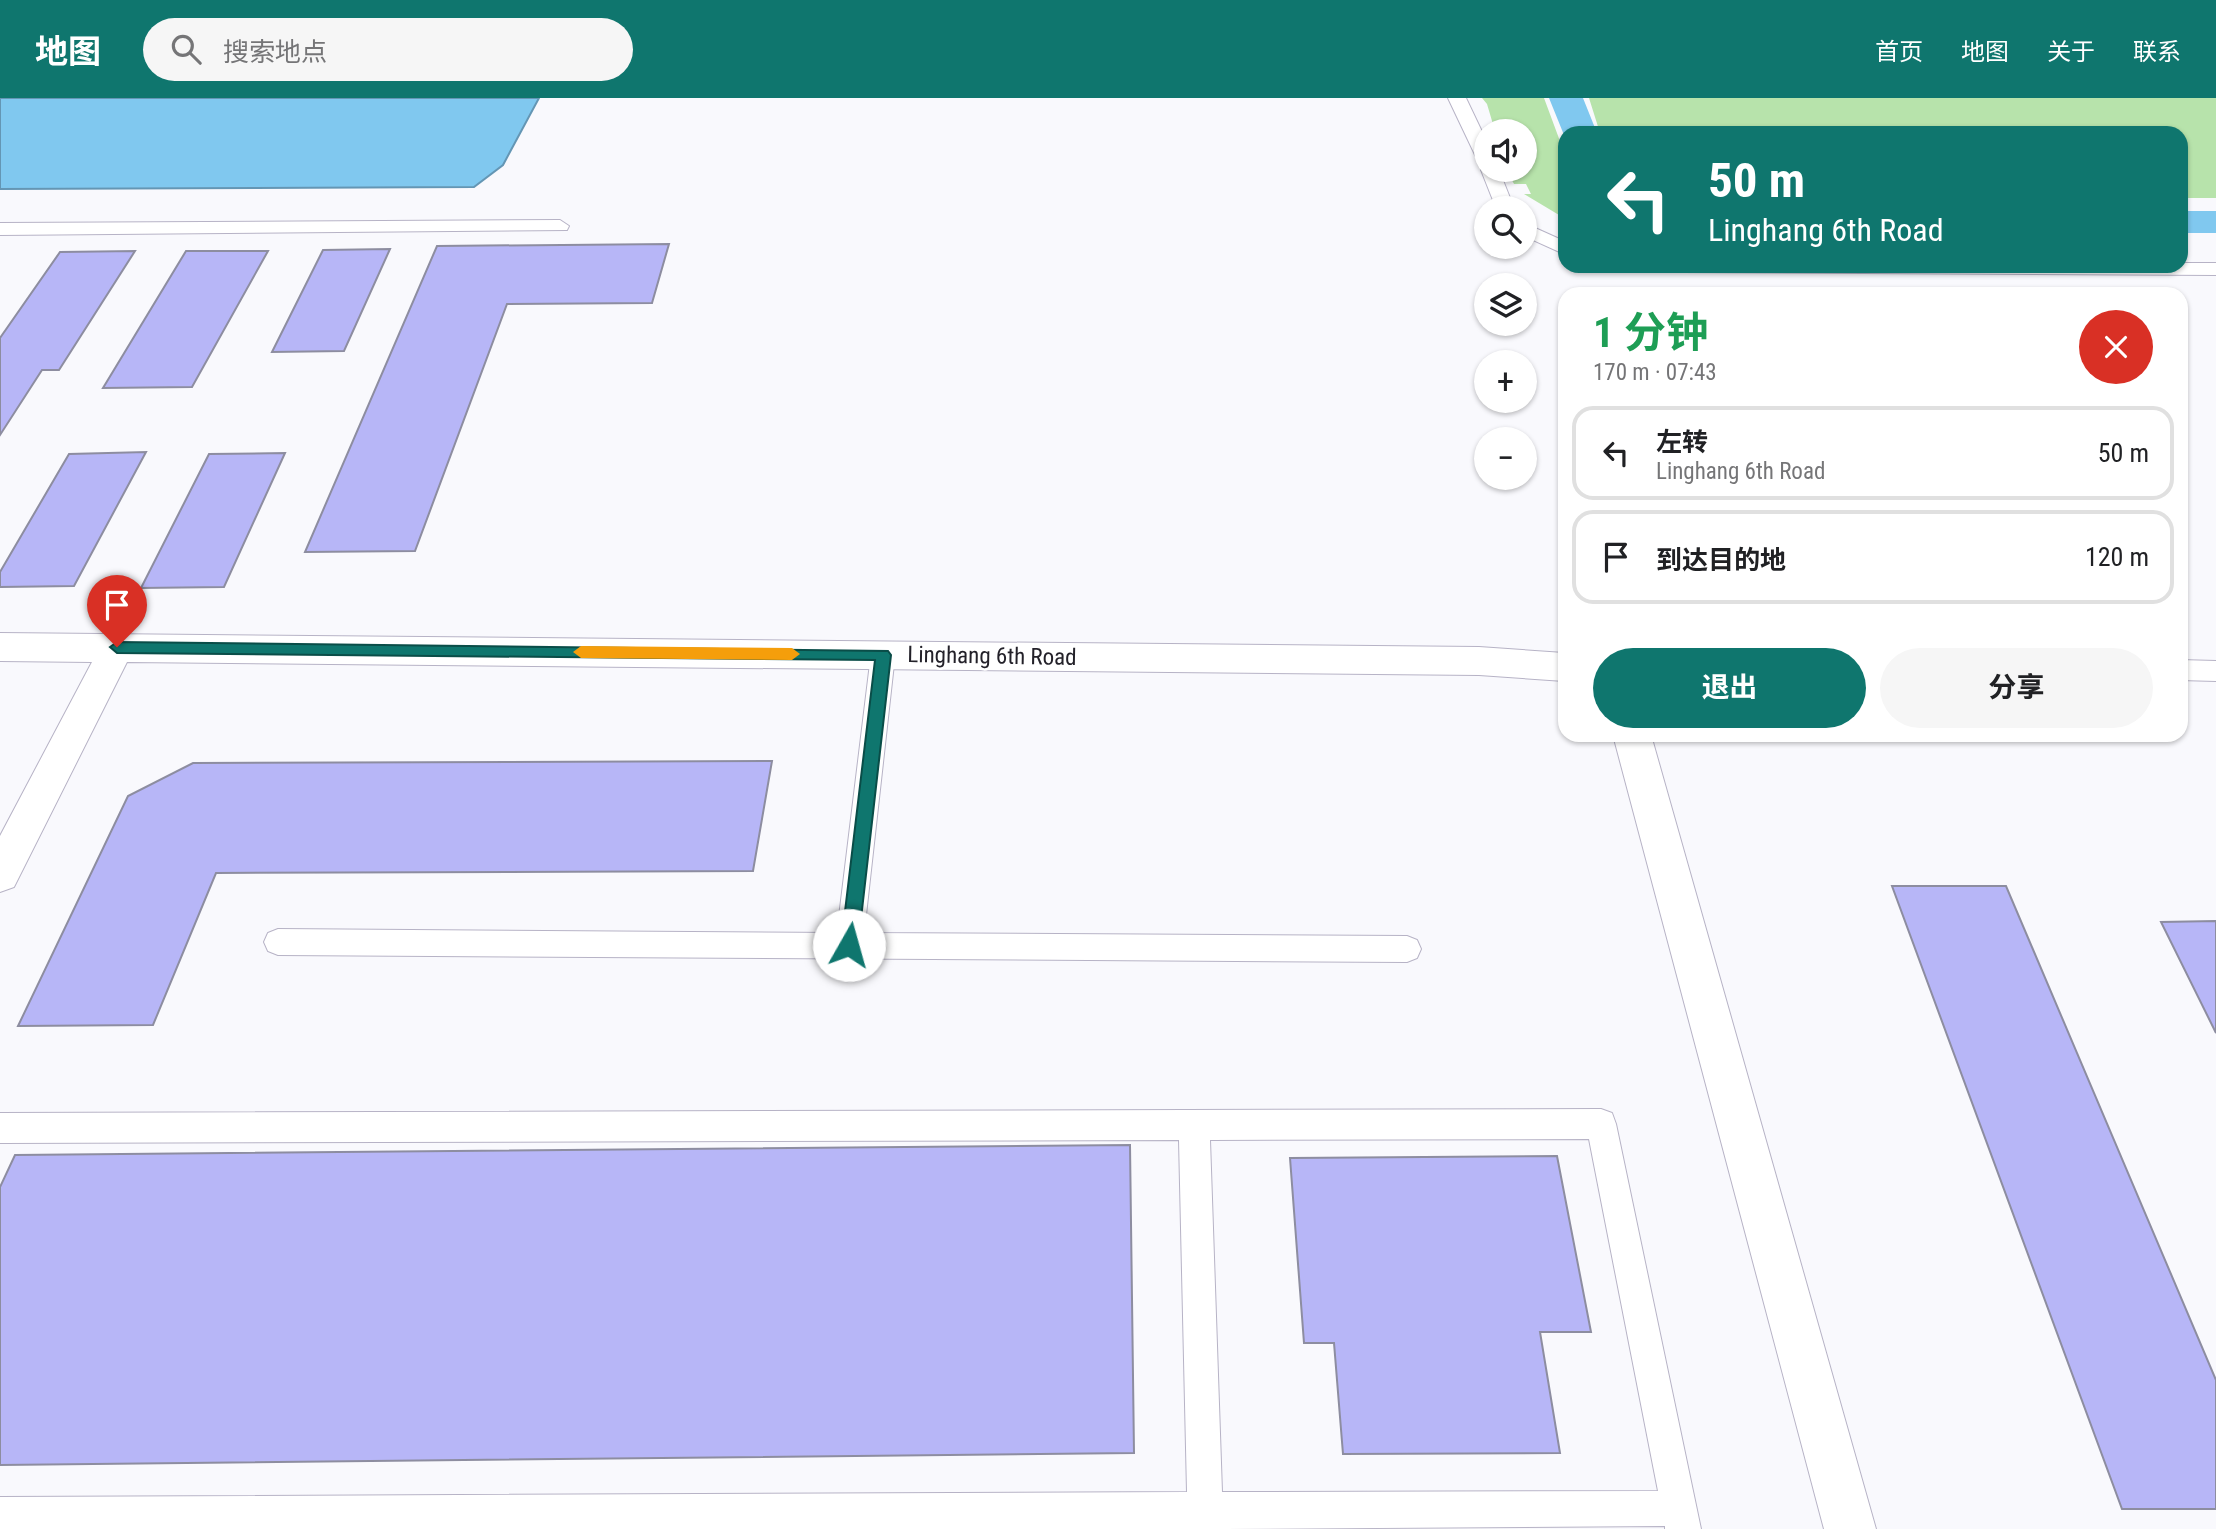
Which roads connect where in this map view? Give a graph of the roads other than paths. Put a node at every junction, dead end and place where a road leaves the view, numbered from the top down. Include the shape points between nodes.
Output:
1 (1457, 98) edge
2 (1474, 134) edge
3 (560, 226) dead end
4 (3, 232) edge
5 (1537, 235) edge
6 (1558, 245) edge
7 (2188, 269) edge
8 (2216, 269) edge
9 (0, 647) edge
10 (117, 647) junction
11 (883, 655) junction
12 (1558, 667) edge
13 (2188, 670) edge
14 (2216, 671) edge
15 (1634, 742) edge
16 (0, 875) edge
17 (278, 942) dead end
18 (849, 945) junction
19 (1407, 949) dead end
20 (1194, 1125) junction
21 (0, 1128) edge
22 (0, 1515) edge
23 (1205, 1519) edge
24 (1681, 1519) edge
25 (1850, 1529) edge

1 - 2 lane
3 - 4 lane
5 - 6 lane
7 - 8 lane
9 - 10 street, Linghang 6th Road
10 - 11 street, Linghang 6th Road
10 - 16 street
11 - 12 street, Linghang 6th Road via 1479,661
11 - 18 lane
13 - 14 lane
15 - 25 street
17 - 18 lane
18 - 19 lane
20 - 21 lane
20 - 23 lane
20 - 24 lane via 1601,1124
22 - 23 lane
23 - 24 lane

